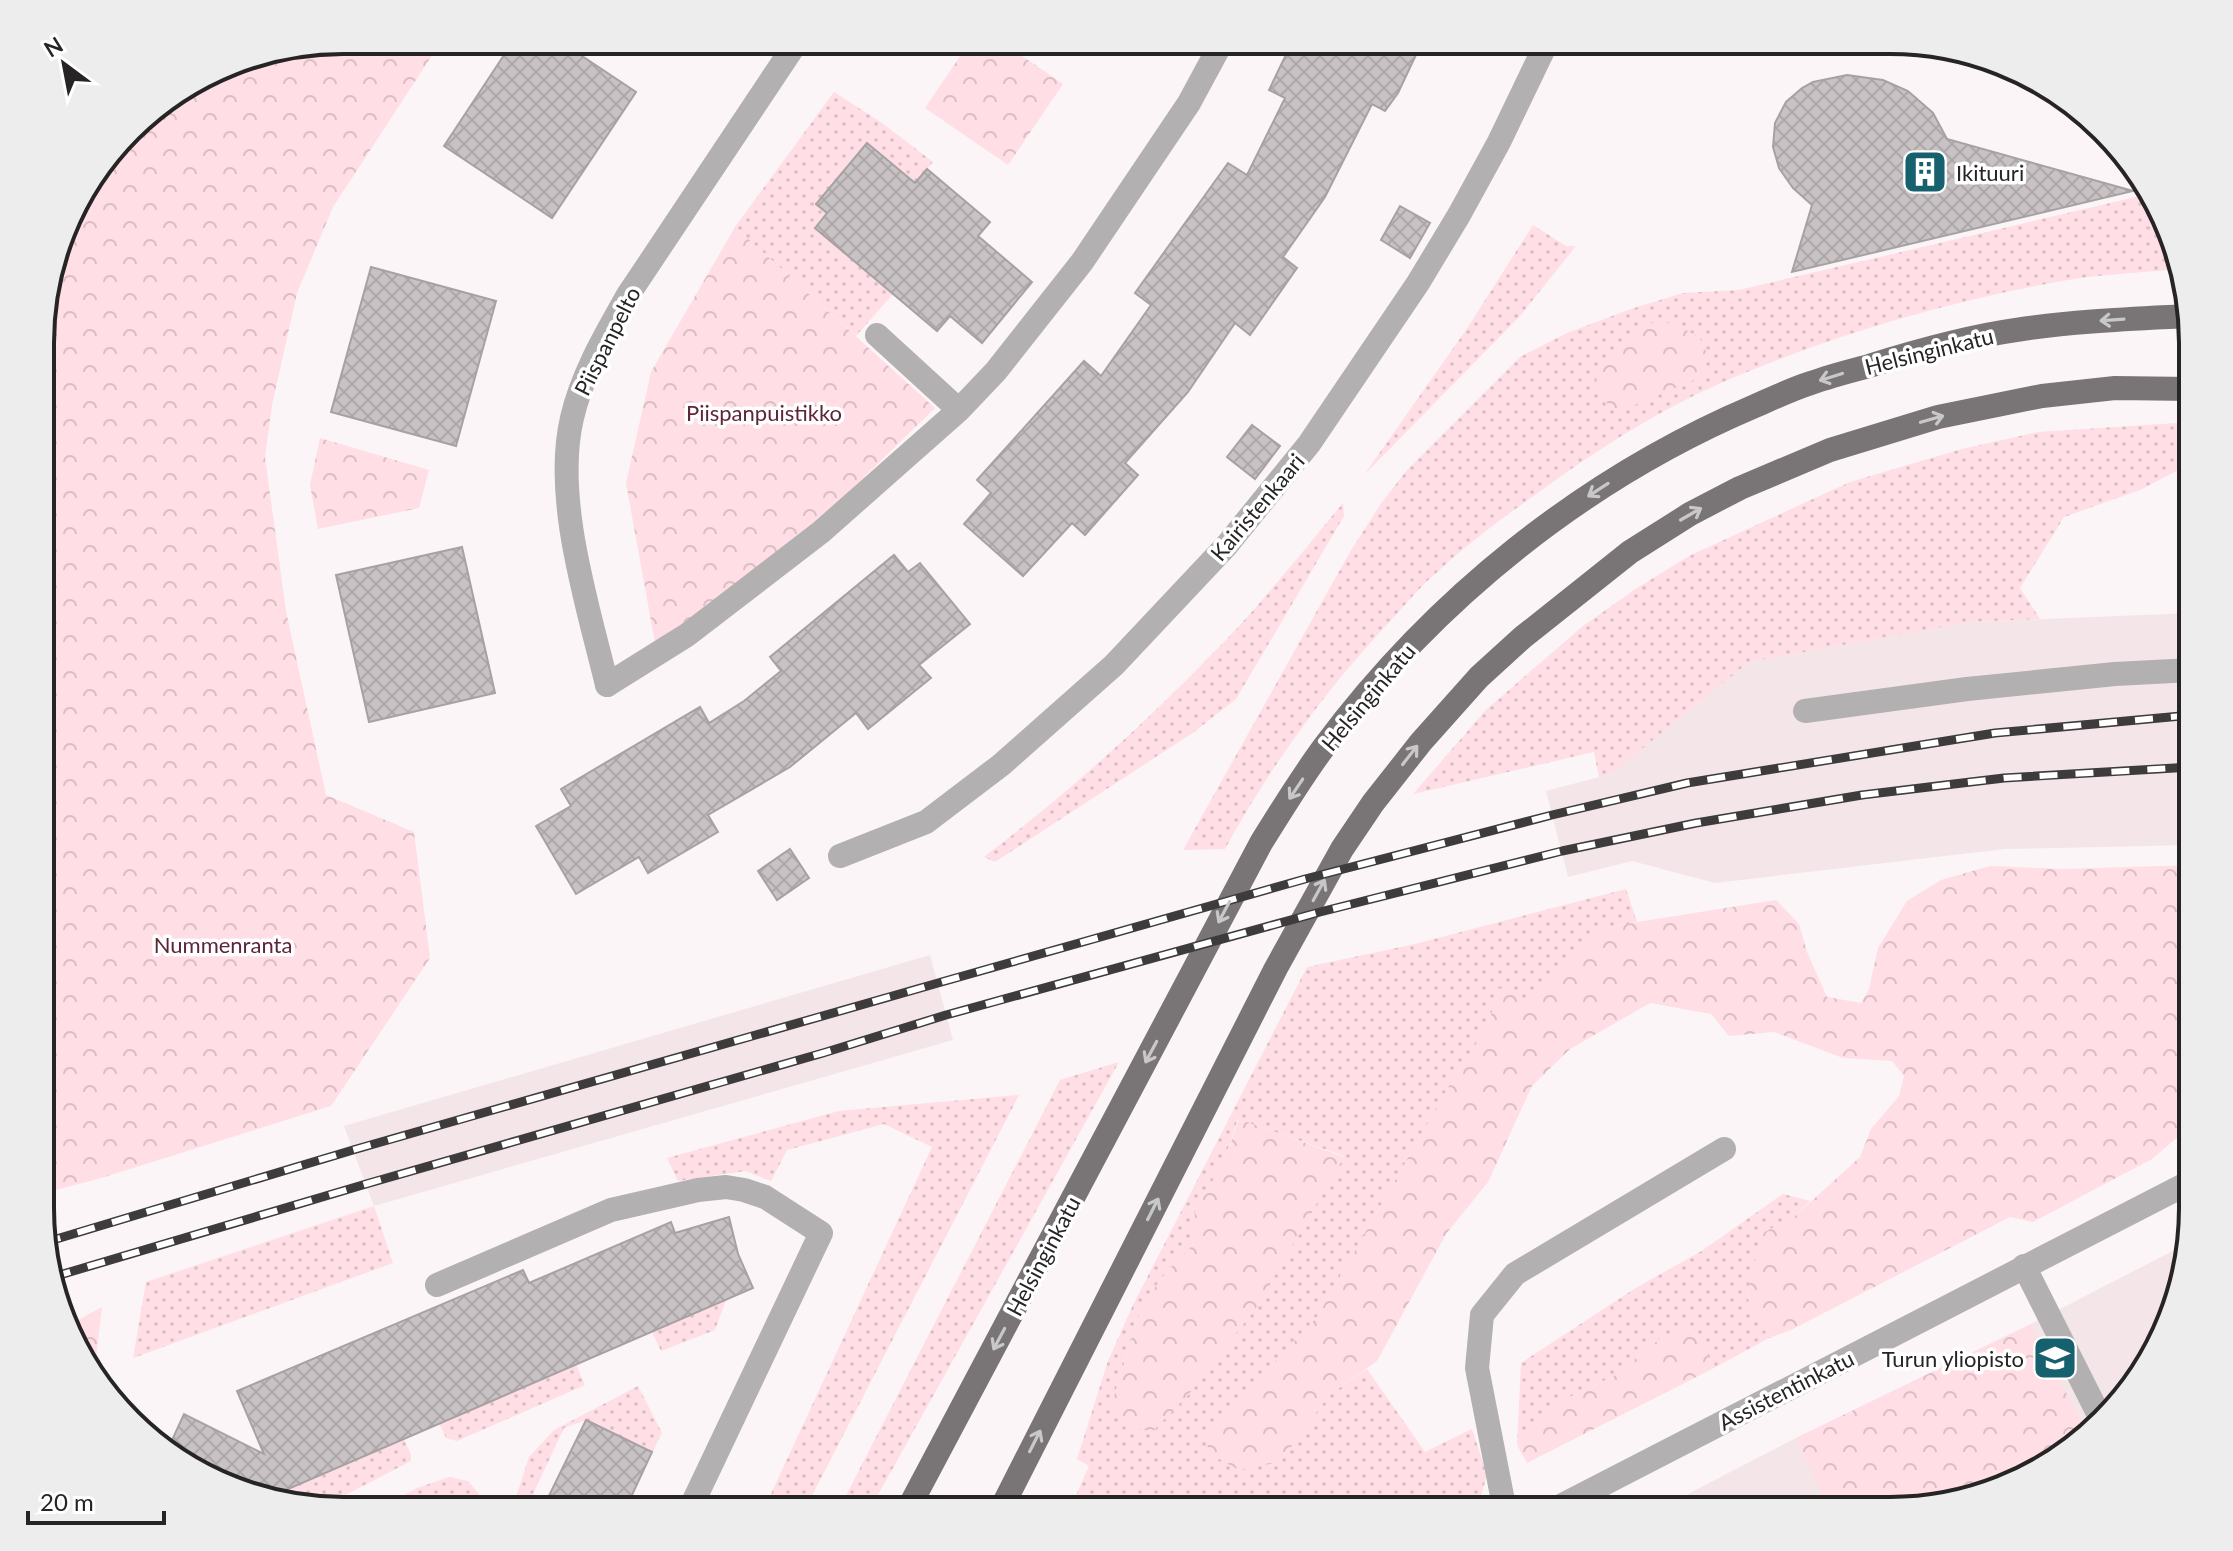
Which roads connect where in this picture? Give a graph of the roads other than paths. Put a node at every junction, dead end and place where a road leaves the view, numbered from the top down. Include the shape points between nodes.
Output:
1 (789, 54) edge
2 (1215, 54) edge
3 (1541, 54) edge
4 (2178, 316) edge
5 (877, 335) dead end
6 (2179, 389) edge
7 (959, 410) junction
8 (2179, 671) edge
9 (1805, 711) dead end
10 (840, 856) dead end
11 (1724, 1149) dead end
12 (2179, 1188) edge
13 (2024, 1266) junction
14 (437, 1285) dead end
15 (2096, 1410) edge
16 (696, 1497) edge
17 (914, 1497) edge
18 (1007, 1497) edge
19 (1502, 1497) edge
20 (1578, 1497) edge

1 - 7 street, Piispanpelto via 628,295 580,387 571,420 568,488 575,553 607,685 687,635 821,532
2 - 7 street via 1189,103 1082,262
3 - 10 street, Kairistenkaari via 1499,142 1418,283 1309,444 1227,545 1114,665 1001,765 926,822
4 -> 17 main road, Helsinginkatu via 2014,330 1929,348 1809,384 1721,420 1645,460 1529,539 1471,586 1379,680 1324,747 1261,843
5 - 7 street
18 -> 6 main road via 1342,849 1421,742 1479,677 1630,552 1740,488 1830,450 1938,417 2042,396 2115,388
8 - 9 street via 1967,689
11 - 19 street via 1515,1274 1482,1315 1477,1368
12 - 13 street, Assistentinkatu
13 - 15 street
13 - 20 street, Assistentinkatu
14 - 16 street via 611,1210 698,1190 726,1187 755,1193 821,1233

